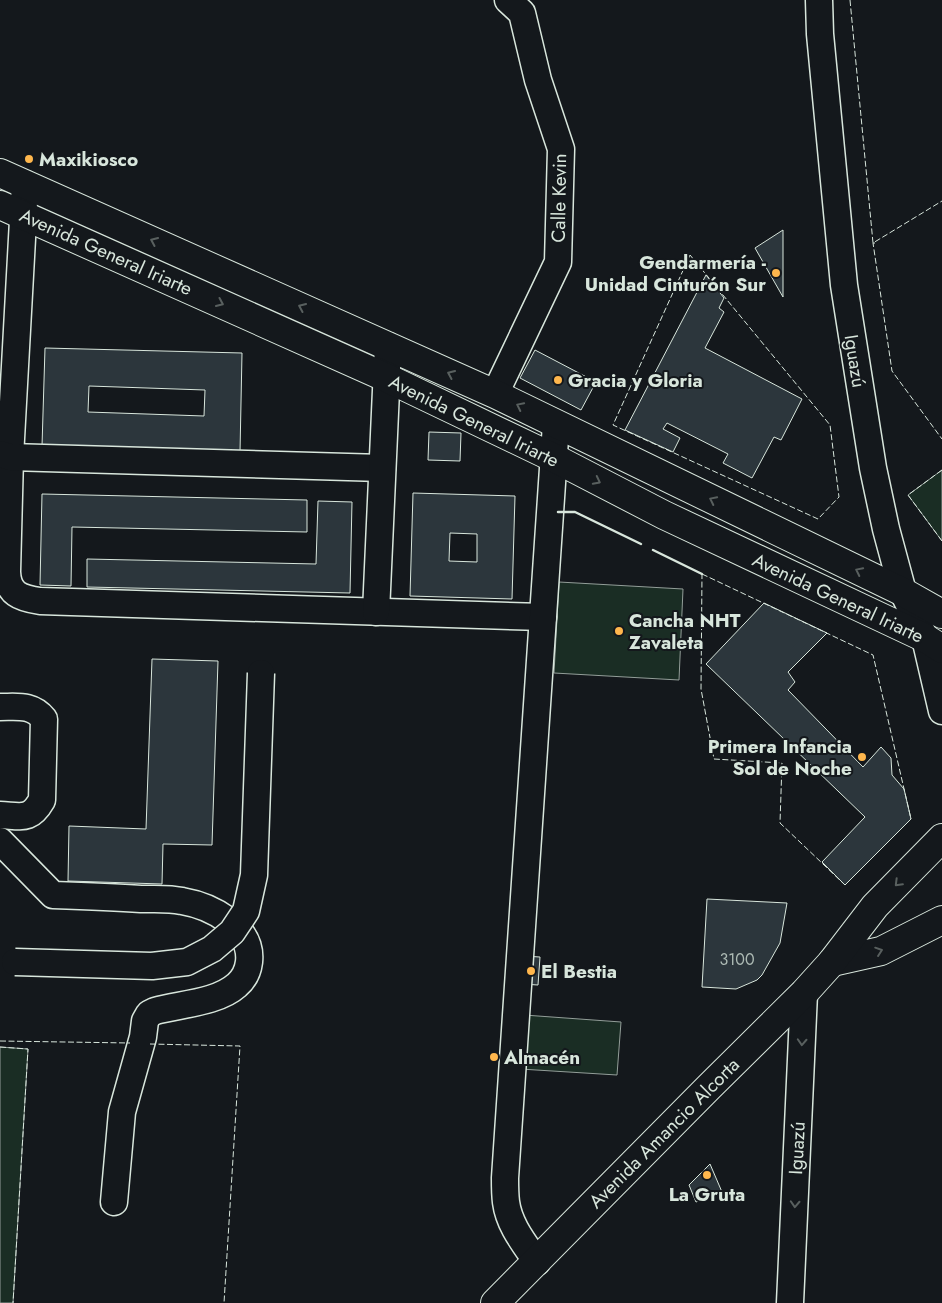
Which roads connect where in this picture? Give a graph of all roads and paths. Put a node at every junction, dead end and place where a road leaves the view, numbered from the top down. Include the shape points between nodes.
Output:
1 (508, 0) edge
2 (819, 0) edge
3 (0, 173) edge
4 (25, 184) junction
5 (12, 210) edge
6 (388, 346) junction
7 (386, 378) junction
8 (495, 394) junction
9 (556, 424) junction
10 (5, 456) edge
11 (554, 458) junction
12 (382, 468) junction
13 (903, 592) junction
14 (376, 612) junction
15 (942, 614) edge
16 (543, 617) junction
17 (934, 643) edge
18 (261, 673) dead end
19 (0, 707) edge
20 (942, 711) edge
21 (0, 815) edge
22 (942, 838) edge
23 (0, 841) edge
24 (942, 920) edge
25 (8, 961) edge
26 (832, 962) junction
27 (804, 993) junction
28 (114, 1202) dead end
29 (537, 1262) junction
30 (495, 1303) edge
31 (790, 1303) edge

1 - 8 street, Calle Kevin via 522,13 538,80 561,148 558,262
2 - 13 street, Iguazú via 844,285 873,468
3 - 4 main road, Avenida General Iriarte
4 - 5 street
6 -> 4 main road, Avenida General Iriarte
5 -> 7 main road, Avenida General Iriarte
5 - 10 street
6 - 7 street
8 -> 6 main road, Avenida General Iriarte
7 - 11 main road, Avenida General Iriarte
7 - 12 street
9 -> 8 main road, Avenida General Iriarte
9 - 11 street
13 -> 9 main road, Avenida General Iriarte
10 - 12 street
10 - 14 street via 7,579 19,596 40,601
11 - 16 street
11 -> 17 main road, Avenida General Iriarte via 664,515
12 - 14 street
13 - 15 main road, Avenida General Iriarte
13 - 17 street, Iguazú
14 - 16 street
16 - 29 street via 505,1178 511,1221
17 - 20 street, Iguazú
18 - 25 street, bridge via 254,875 246,910 232,932 212,949 187,962 152,966
19 - 21 street via 37,710 44,719 42,800 36,810 24,816
22 -> 26 main road, Avenida Amancio Alcorta via 875,906
23 - 28 street via 53,895 181,900 216,912 236,928 249,946 248,968 239,984 220,996 149,1014 122,1112
26 -> 24 main road via 880,951
26 - 27 main road, Avenida Amancio Alcorta
27 - 29 main road, Avenida Amancio Alcorta
27 -> 31 street, Iguazú
29 - 30 main road, Avenida Amancio Alcorta

